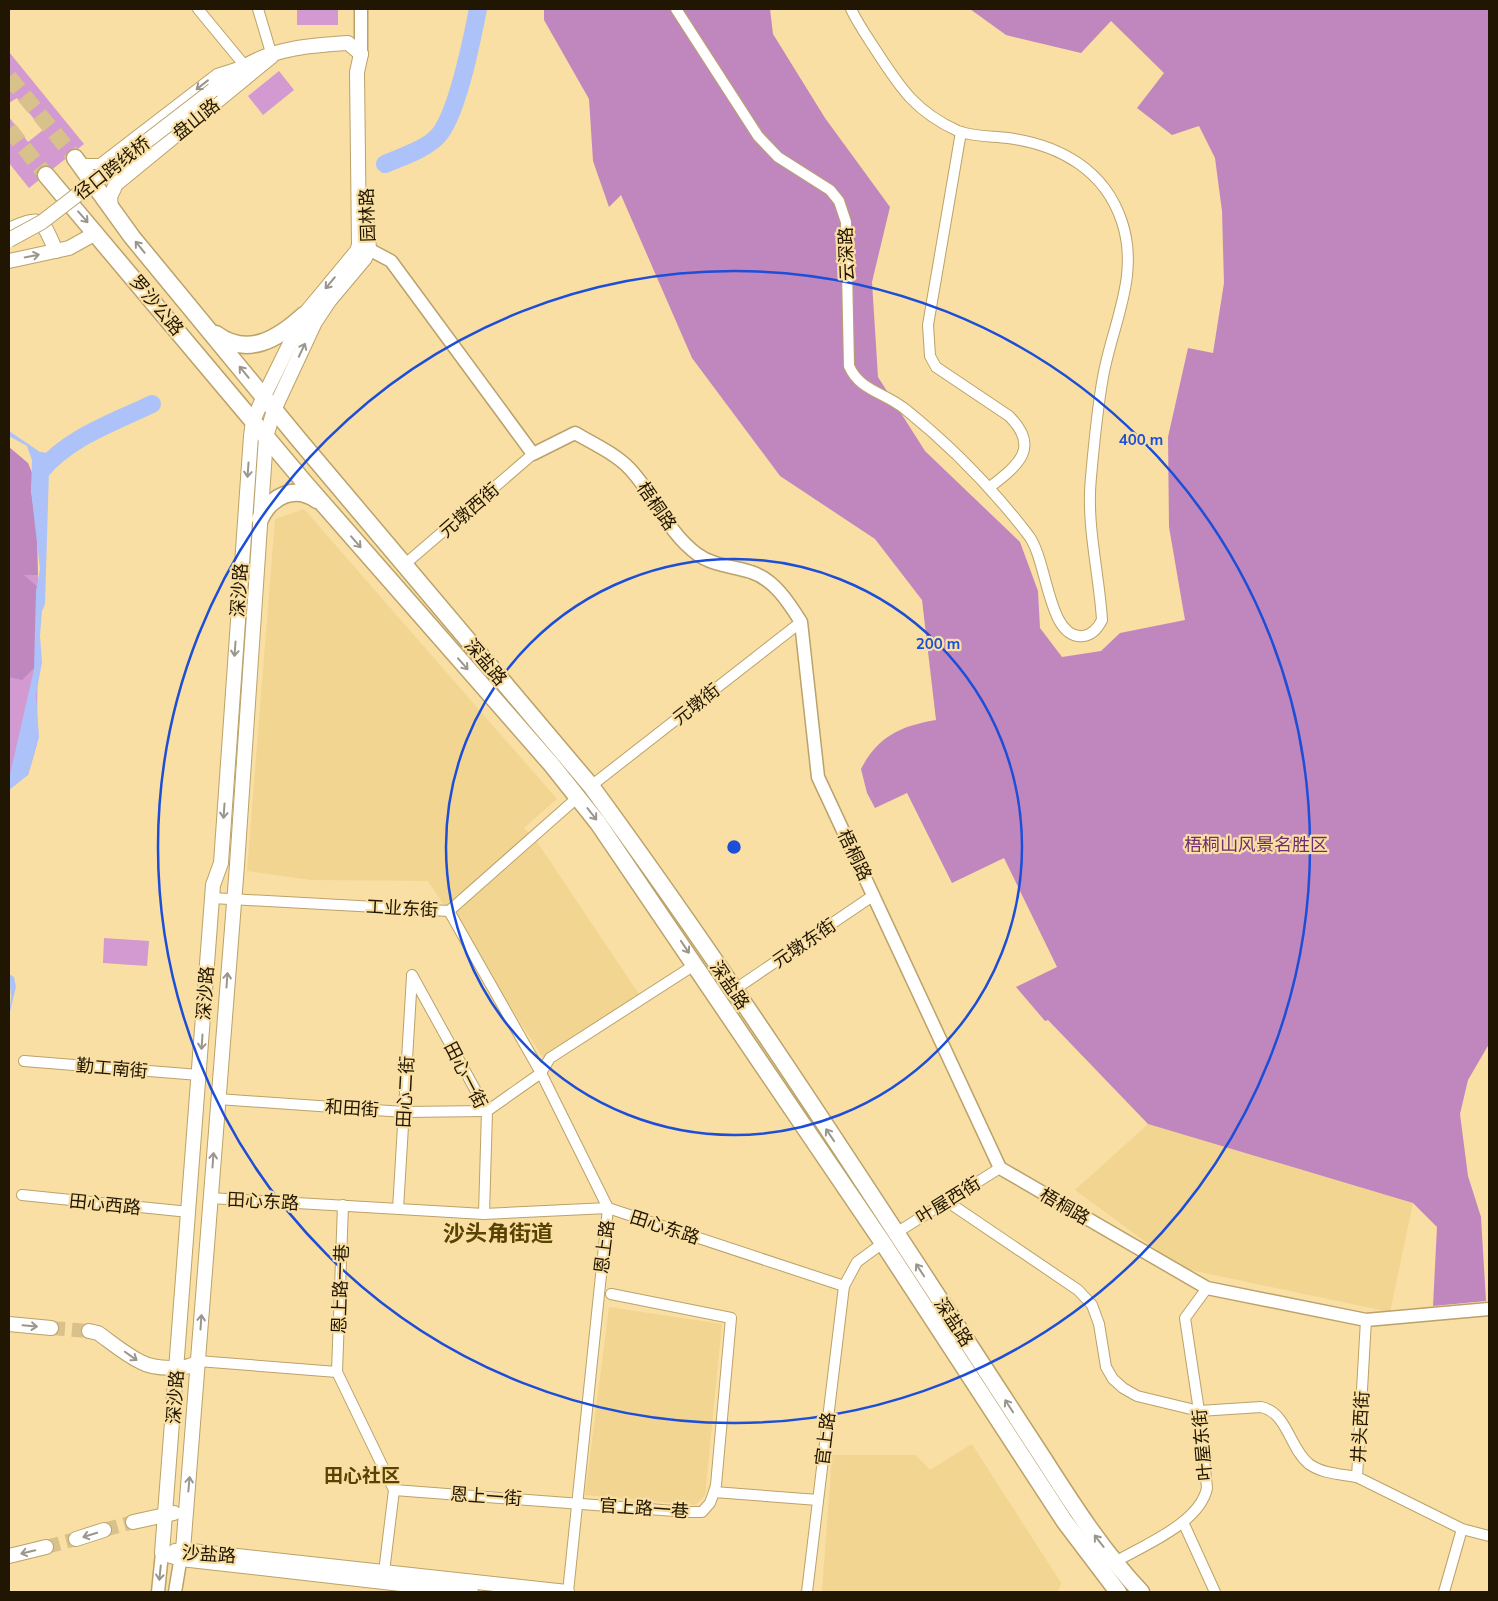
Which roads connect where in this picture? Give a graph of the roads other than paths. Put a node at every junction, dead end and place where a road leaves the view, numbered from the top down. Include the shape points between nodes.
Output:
1 (198, 9) edge
2 (258, 9) edge
3 (362, 9) edge
4 (676, 9) edge
5 (851, 9) edge
6 (361, 54) junction
7 (272, 56) junction
8 (245, 66) junction
9 (213, 90) joint
10 (961, 132) junction
11 (78, 161) joint
12 (46, 174) tunnel mouth
13 (112, 209) junction
14 (9, 230) edge
15 (96, 233) junction
16 (9, 240) edge
17 (364, 247) junction
18 (56, 251) junction
19 (9, 261) edge
20 (304, 315) junction
21 (206, 326) junction
22 (264, 396) junction
23 (274, 410) junction
24 (253, 421) junction
25 (266, 437) junction
26 (533, 454) junction
27 (990, 487) junction
28 (324, 505) junction
29 (260, 519) junction
30 (404, 565) junction
31 (801, 622) junction
32 (585, 792) junction
33 (874, 895) junction
34 (212, 898) junction
35 (232, 900) junction
36 (449, 911) junction
37 (696, 964) junction
38 (412, 975) joint
39 (734, 990) junction
40 (720, 1000) junction
41 (24, 1061) dead end
42 (541, 1073) junction
43 (199, 1075) junction
44 (218, 1099) junction
45 (487, 1111) junction
46 (404, 1112) junction
47 (1000, 1168) junction
48 (22, 1196) dead end
49 (210, 1198) junction
50 (945, 1200) junction
51 (343, 1206) junction
52 (608, 1208) junction
53 (398, 1209) junction
54 (189, 1212) junction
55 (484, 1214) junction
56 (890, 1238) junction
57 (844, 1286) junction
58 (1207, 1288) junction
59 (611, 1294) dead end
60 (1489, 1310) edge
61 (1366, 1320) junction
62 (9, 1324) edge
63 (51, 1328) tunnel mouth
64 (89, 1331) tunnel mouth
65 (198, 1361) junction
66 (177, 1368) junction
67 (337, 1372) junction
68 (1200, 1411) junction
69 (1357, 1477) junction
70 (394, 1490) junction
71 (714, 1492) junction
72 (818, 1500) junction
73 (577, 1503) junction
74 (166, 1514) junction
75 (186, 1518) junction
76 (133, 1522) tunnel mouth
77 (1183, 1522) junction
78 (1462, 1529) junction
79 (104, 1530) tunnel mouth
80 (1489, 1536) edge
81 (76, 1539) tunnel mouth
82 (46, 1547) tunnel mouth
83 (162, 1553) junction
84 (182, 1554) junction
85 (9, 1556) edge
86 (1115, 1562) junction
87 (384, 1572) junction
88 (158, 1592) edge
89 (175, 1592) edge
90 (472, 1592) edge
91 (567, 1592) edge
92 (807, 1592) edge
93 (1118, 1592) edge
94 (1141, 1592) edge
95 (1215, 1592) edge
96 (1444, 1592) edge

1 - 8 street
2 - 7 street
3 - 6 street, 园林路
4 - 27 street, 云深路 via 758,136 778,157 830,190 839,202 846,222 849,366 854,376 862,385 904,408
5 - 10 street via 910,101 923,112
6 - 7 main road, 盘山路 via 348,43 309,45
6 - 17 main road, 园林路 via 357,72
7 - 8 main road, 盘山路
7 - 13 main road, 盘山路 via 116,184 110,197
8 - 9 main road, 盘山路
8 -> 11 street via 216,74 100,164
9 - 16 main road, 径口跨线桥, bridge via 42,222
10 - 27 street via 932,295 928,343 936,367 1009,416 1024,437 1022,459
10 - 27 street, 云深路 via 1031,142 1060,151 1098,179 1122,222 1129,270 1103,377 1091,479 1090,509 1102,620 1098,629 1087,636 1076,636 1067,633 1060,625 1031,539
11 - 13 main road, 罗沙公路
12 -> 15 main road, 罗沙公路
21 -> 13 main road, 罗沙公路
14 - 18 main road via 35,220 45,228
15 - 18 main road via 78,244
15 - 24 main road, 罗沙公路
17 -> 20 main road, 园林路 via 357,251
23 -> 17 main road, 园林路 via 315,322 365,258
17 - 26 street via 391,261
19 -> 18 main road
20 - 21 main road via 282,334 253,346 230,342
20 - 22 main road, 园林路
22 -> 21 main road, 罗沙公路
22 - 23 main road, 罗沙公路
22 - 24 main road, 深沙路
23 - 25 main road, 深沙路
23 - 30 main road, 深盐路
24 - 25 main road, 罗沙公路
24 -> 34 main road, 深沙路 via 220,864
25 - 28 main road, 深盐路
25 - 29 main road, 深沙路
26 - 30 street, 元墩西街
26 - 31 street, 梧桐路 via 575,433 616,456 639,481 683,542 713,563 752,572 765,579 791,606
28 - 29 main road via 304,493 283,495 271,502
28 -> 32 main road, 深盐路
29 - 35 main road, 深沙路
30 - 32 main road, 深盐路
31 - 32 street, 元墩街
31 - 33 street, 梧桐路 via 818,777
32 - 36 street, 工业东街
32 -> 37 main road, 深盐路 via 630,867
32 - 39 main road, 深盐路 via 634,845
33 - 39 street, 元墩东街
33 - 47 street, 梧桐路
34 - 35 street, 工业东街
34 -> 43 main road, 深沙路
35 - 36 street, 工业东街
44 -> 35 main road, 深沙路
36 - 42 street, 恩上路
37 - 40 main road, 深盐路
37 - 42 street via 550,1058
38 - 45 street, 田心一街
38 - 46 street, 田心二街
39 - 40 main road
56 -> 39 main road, 深盐路
40 - 56 main road, 深盐路
41 - 43 street, 勤工南街
42 - 45 street
42 - 52 street, 恩上路
43 - 54 main road, 深沙路
44 - 46 street, 和田街
49 -> 44 main road, 深沙路
45 - 46 street, 和田街
45 - 55 street, 田心一街
46 - 53 street, 田心二街
47 - 50 street, 叶屋西街
47 - 58 street, 梧桐路
48 - 54 street, 田心西路
49 - 51 street, 田心东路
65 -> 49 main road, 深沙路
50 - 56 street, 叶屋西街
50 - 68 street via 1078,1290 1092,1305 1099,1324 1106,1367 1123,1388 1137,1396
51 - 53 street, 田心东路
51 - 67 street, 恩上路一巷
52 - 55 street, 田心东路
52 - 57 street, 田心东路
52 - 73 street, 恩上路
53 - 55 street, 田心东路
54 - 66 main road, 深沙路
56 - 57 street via 857,1262
86 -> 56 main road, 深盐路
56 - 93 main road, 深盐路 via 1065,1522
57 - 72 street, 官上路
58 - 61 street, 梧桐路
58 - 68 street, 叶屋东街 via 1185,1318
59 - 71 street via 732,1318
60 - 61 street, 梧桐路
61 - 69 street, 井头西街
62 -> 63 main road
64 -> 66 main road via 98,1333 140,1362
65 - 66 main road via 190,1367
65 - 67 street
75 -> 65 main road, 深沙路
66 - 74 main road, 深沙路
67 - 70 street, 恩上路一巷
68 - 69 street via 1270,1409 1278,1416 1298,1452 1308,1463 1320,1470
68 - 77 street, 叶屋东街 via 1206,1488 1200,1507
69 - 78 street, 井头西街
70 - 73 street, 恩上一街
70 - 87 street
71 - 72 street, 官上路一巷
71 - 73 street, 官上路一巷 via 702,1512
72 - 92 street, 官上路
73 - 91 street, 恩上路
74 - 75 main road
74 - 76 main road
74 - 83 main road, 深沙路
75 - 84 main road, 深沙路
77 - 86 street, 叶屋东街
77 - 95 street
78 - 80 street, 井头西街
78 - 96 street
79 -> 81 main road
82 -> 85 main road
83 - 84 main road, 沙盐路
83 -> 88 street, 深沙路
84 - 87 main road, 沙盐路
84 - 89 street, 深沙路
84 - 90 main road, 沙盐路
86 - 94 main road, 深盐路
87 - 91 main road, 沙盐路

